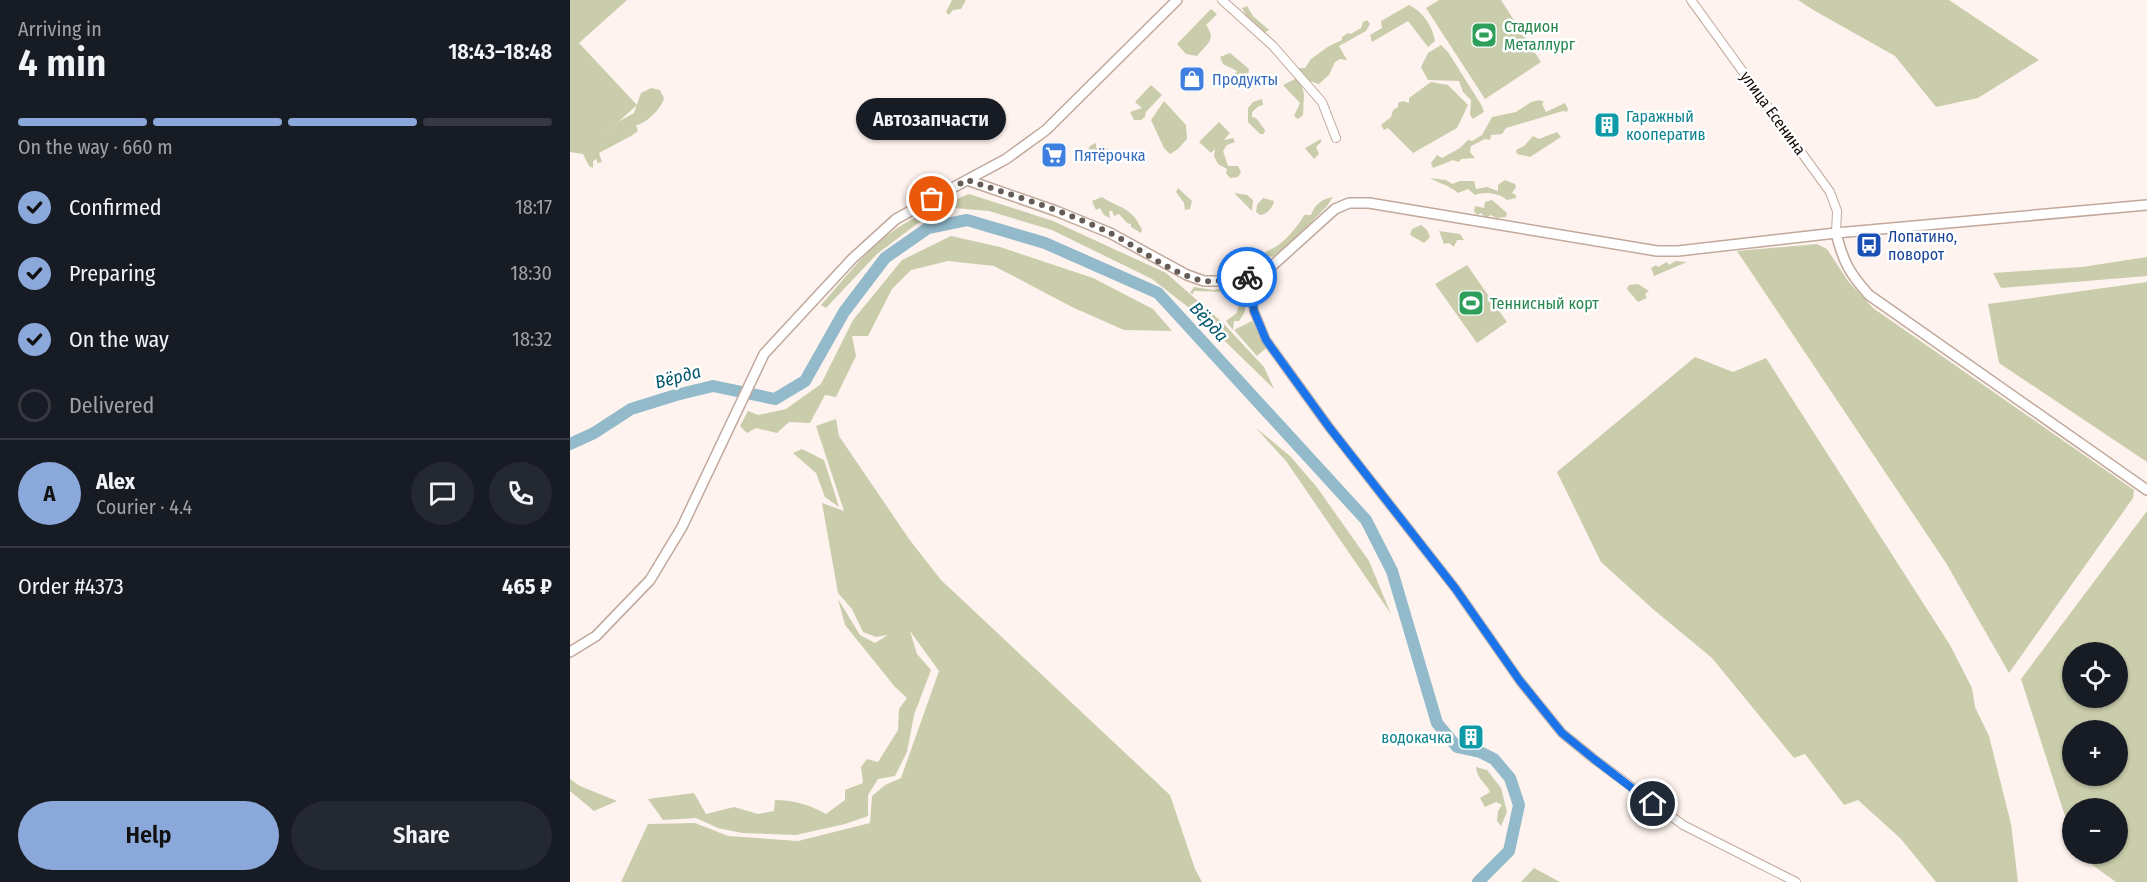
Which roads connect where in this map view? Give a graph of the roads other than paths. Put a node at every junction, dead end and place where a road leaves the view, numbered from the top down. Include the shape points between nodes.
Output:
1 (1177, 0) edge
2 (1222, 0) edge
3 (1691, 0) edge
4 (1336, 138) dead end
5 (967, 180) junction
6 (2147, 205) edge
7 (1836, 233) junction
8 (1246, 277) junction
9 (2147, 490) edge
10 (570, 652) edge
11 (1796, 882) edge

1 - 5 street via 1046,130 1006,159
2 - 4 street via 1273,46 1322,102
3 - 7 street, улица Есенина via 1830,192 1837,211
5 - 8 street via 1110,233 1204,281
5 - 10 street via 896,219 852,259 764,354 682,527 650,580 596,636
6 - 7 street
7 - 8 street via 1657,251 1369,203 1349,203 1335,209 1272,266
7 - 9 street via 1843,261 1869,295
8 - 11 street via 1254,283 1252,298 1258,323 1284,366 1562,733 1683,825

